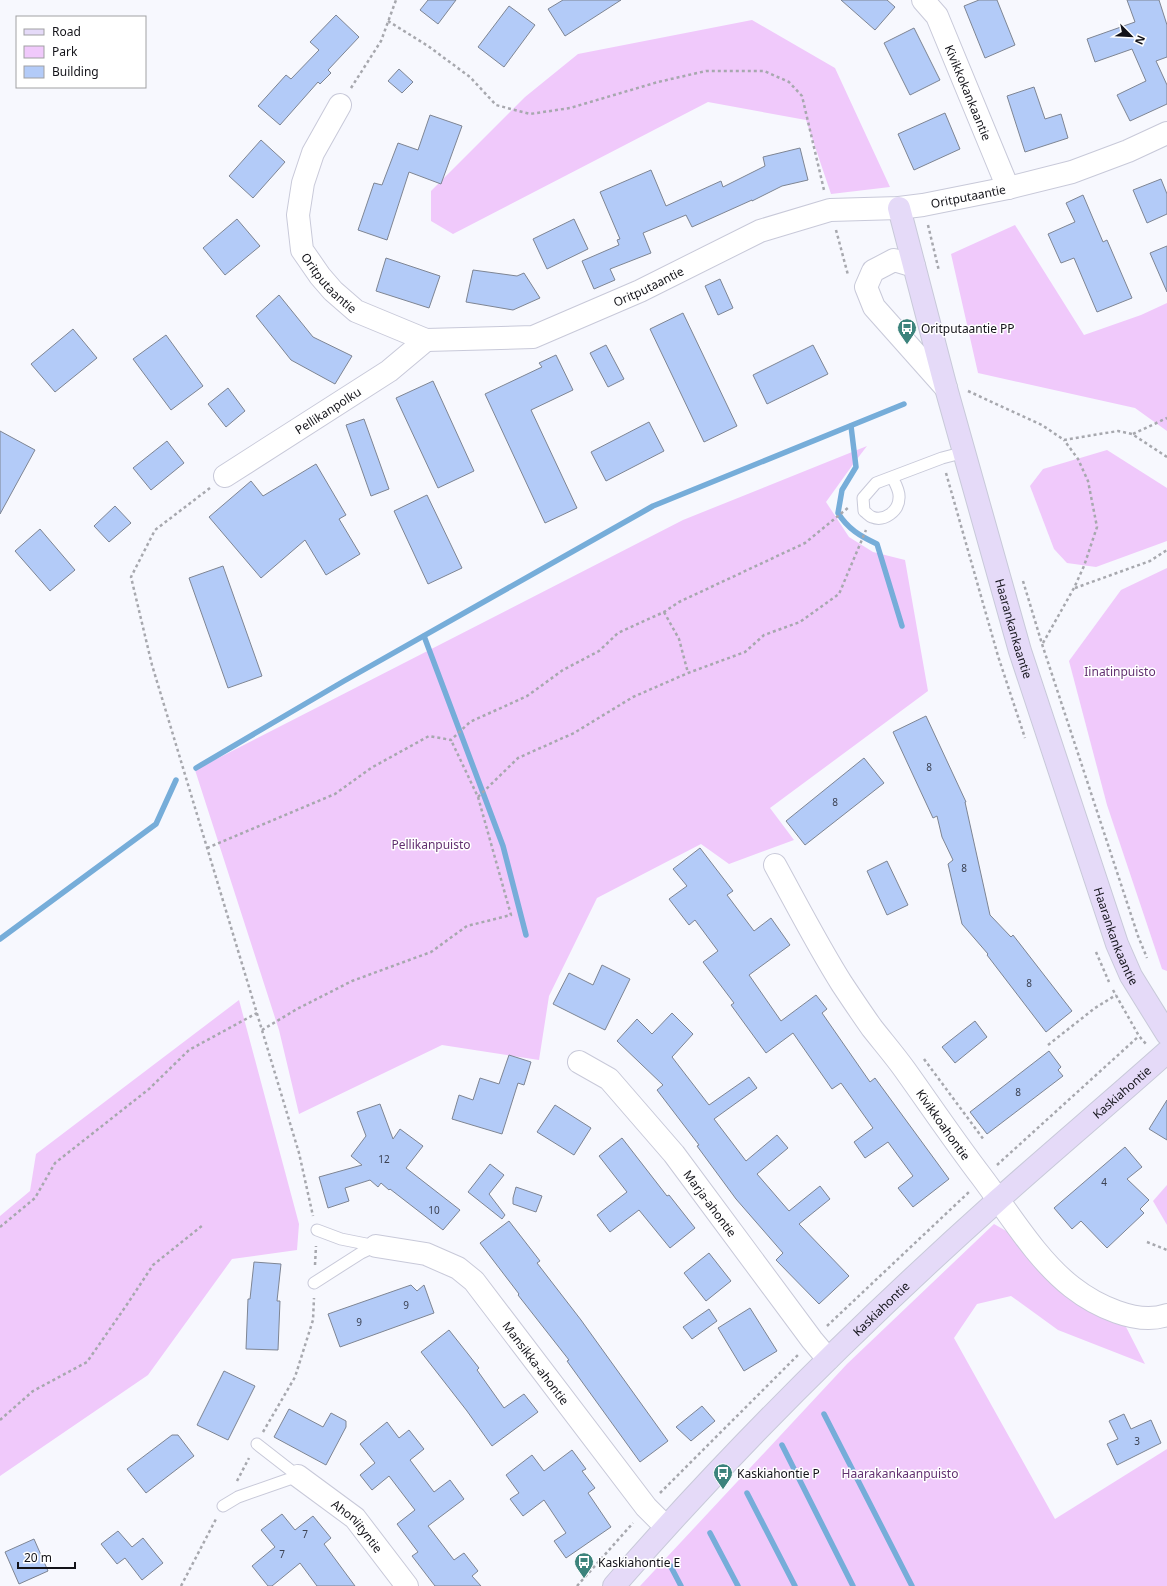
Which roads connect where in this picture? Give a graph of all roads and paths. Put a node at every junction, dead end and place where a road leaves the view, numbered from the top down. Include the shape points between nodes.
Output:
1 (396, 0) edge
2 (923, 0) edge
3 (388, 21) junction
4 (340, 105) joint
5 (1167, 133) edge
6 (1008, 188) junction
7 (923, 205) junction
8 (899, 208) junction
9 (830, 210) junction
10 (914, 266) junction
11 (940, 275) dead end
12 (848, 277) dead end
13 (426, 340) junction
14 (956, 389) junction
15 (969, 398) dead end
16 (1167, 418) edge
17 (1132, 434) junction
18 (1064, 440) junction
19 (964, 452) junction
20 (1167, 457) edge
21 (942, 458) junction
22 (225, 476) joint
23 (892, 478) dead end
24 (843, 512) dead end
25 (865, 534) dead end
26 (1167, 550) edge
27 (1022, 577) dead end
28 (1074, 588) junction
29 (664, 612) junction
30 (1042, 644) junction
31 (1020, 652) junction
32 (688, 673) junction
33 (1026, 739) dead end
34 (451, 740) junction
35 (480, 796) junction
36 (207, 848) junction
37 (775, 865) dead end
38 (1096, 951) dead end
39 (1150, 965) dead end
40 (1116, 995) junction
41 (257, 1013) junction
42 (1165, 1027) edge
43 (262, 1030) junction
44 (1048, 1045) dead end
45 (922, 1055) dead end
46 (1163, 1055) edge
47 (579, 1062) dead end
48 (984, 1140) dead end
49 (998, 1200) junction
50 (203, 1225) dead end
51 (0, 1227) edge
52 (317, 1230) junction
53 (1147, 1242) dead end
54 (376, 1246) junction
55 (1167, 1250) edge
56 (314, 1283) junction
57 (1167, 1314) edge
58 (828, 1359) junction
59 (0, 1419) edge
60 (257, 1444) junction
61 (298, 1476) junction
62 (223, 1506) junction
63 (665, 1526) junction
64 (181, 1586) edge
65 (407, 1586) edge
66 (614, 1586) edge

1 - 3 path
2 - 6 street, Kivikkokankaantie via 937,16
3 - 4 path via 381,41
3 - 9 path via 470,77 496,105 530,114 570,108 706,71 764,72 789,82 802,96 820,179
4 - 13 street, Oritputaantie via 313,153 303,184 298,215 302,250 320,276 356,311
5 - 6 street, Oritputaantie via 1072,172
6 - 7 street, Oritputaantie
7 - 8 street, Oritputaantie
7 - 11 path
8 - 9 street, Oritputaantie
8 - 10 street, Haarankankaantie
9 - 12 path
9 - 13 street, Oritputaantie via 760,232 640,291 533,337
10 - 14 street, Haarankankaantie
10 - 14 street via 894,260 873,271 866,287 874,306
13 - 22 street, Pellikanpolku via 389,371
14 - 15 path
14 - 18 path via 1042,425
14 - 19 street, Haarankankaantie
16 - 17 path
17 - 18 path via 1118,431
17 - 20 path
18 - 28 path via 1078,459 1088,481 1097,527
19 - 21 lane
19 - 31 street, Haarankankaantie
21 - 23 lane
21 - 33 path via 998,656
22 - 36 path via 154,530 131,577 152,665
24 - 29 path via 805,542 679,602
25 - 32 path via 839,594 800,622 764,635 744,652
26 - 28 path via 1150,561
27 - 30 path
28 - 30 path
29 - 32 path via 679,639
29 - 34 path via 618,633 599,651 563,670 527,696 470,722
30 - 31 path
30 - 39 path via 1138,936
31 - 42 street, Haarankankaantie via 1117,944 1131,976
32 - 35 path via 633,697 574,733 518,758
34 - 35 path
34 - 36 path via 429,736 371,768 335,794
35 - 43 path via 511,915 467,926 432,952 352,981
36 - 41 path
37 - 49 street, Kivikkoahontie via 842,984
38 - 40 path
40 - 44 path
40 - 46 path via 1139,1036
41 - 43 path
41 - 51 path via 189,1050 149,1089 55,1163 35,1198
43 - 52 path via 299,1153
45 - 48 path
46 - 49 street, Kaskiahontie
47 - 58 street, Marja-ahontie via 609,1079 674,1154
49 - 57 street, Kivikkoahontie via 1050,1268 1072,1287 1096,1302 1129,1316 1151,1318
49 - 58 street, Kaskiahontie
50 - 59 path via 153,1265 87,1362 33,1391
52 - 54 lane via 341,1239
52 - 56 path
53 - 55 path
54 - 56 lane
54 - 63 street, Mansikka-ahontie via 426,1254 458,1268 474,1281 646,1507
56 - 60 path via 312,1320 295,1377
58 - 63 street, Kaskiahontie
60 - 61 lane
60 - 62 path
61 - 62 lane via 238,1497
61 - 65 street, Ahoniityntie via 355,1518
62 - 64 path
63 - 66 street, Kaskiahontie

